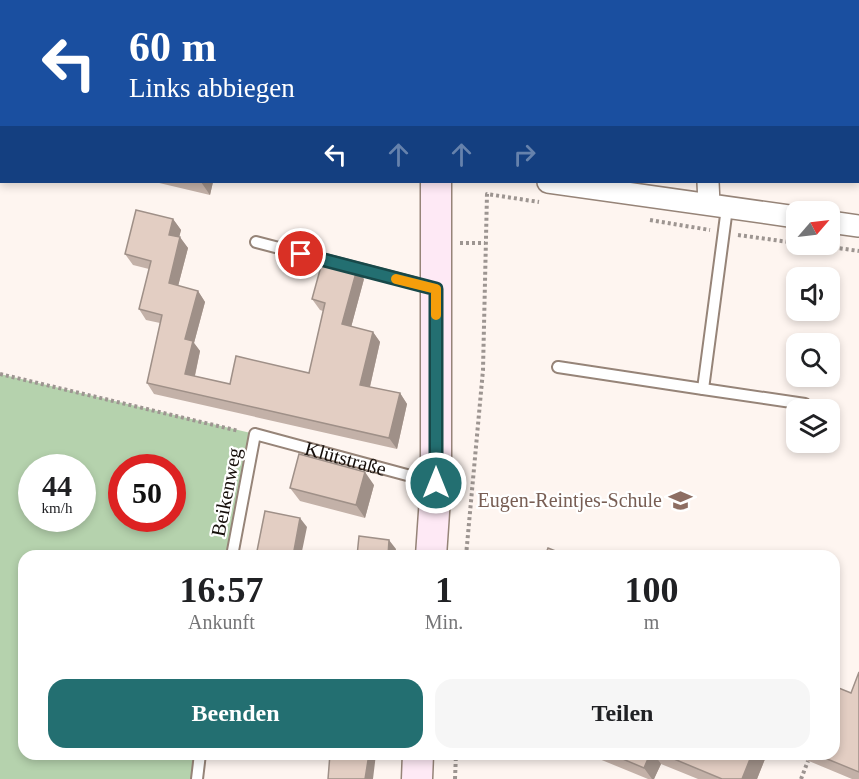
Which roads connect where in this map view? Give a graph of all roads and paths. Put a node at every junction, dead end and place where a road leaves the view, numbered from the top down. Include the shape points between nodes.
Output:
1 (436, 183) edge
2 (563, 183) edge
3 (708, 183) edge
4 (608, 186) edge
5 (487, 194) dead end
6 (718, 206) junction
7 (786, 216) edge
8 (840, 223) edge
9 (859, 226) edge
10 (256, 242) dead end
11 (840, 248) edge
12 (859, 251) edge
13 (436, 289) junction
14 (558, 368) dead end
15 (0, 374) edge
16 (703, 389) junction
17 (786, 401) edge
18 (255, 434) junction
19 (436, 483) junction
20 (233, 550) edge
21 (431, 550) edge
22 (467, 550) edge
23 (200, 760) edge
24 (418, 760) edge
25 (456, 760) edge
26 (808, 761) dead end
27 (197, 779) edge
28 (417, 779) edge
29 (455, 779) edge
30 (801, 779) edge

1 - 13 main road
2 - 4 street
3 - 6 street
4 - 6 street
5 - 22 path via 483,370
6 - 7 street
6 - 16 lane
8 - 9 street
10 - 13 lane
11 - 12 path
13 - 19 main road
14 - 16 lane
15 - 18 path
16 - 17 lane
18 - 19 lane, Klütstraße
18 - 20 lane, Beikenweg
19 - 21 main road
23 - 27 lane
24 - 28 main road
25 - 29 path
26 - 30 path

